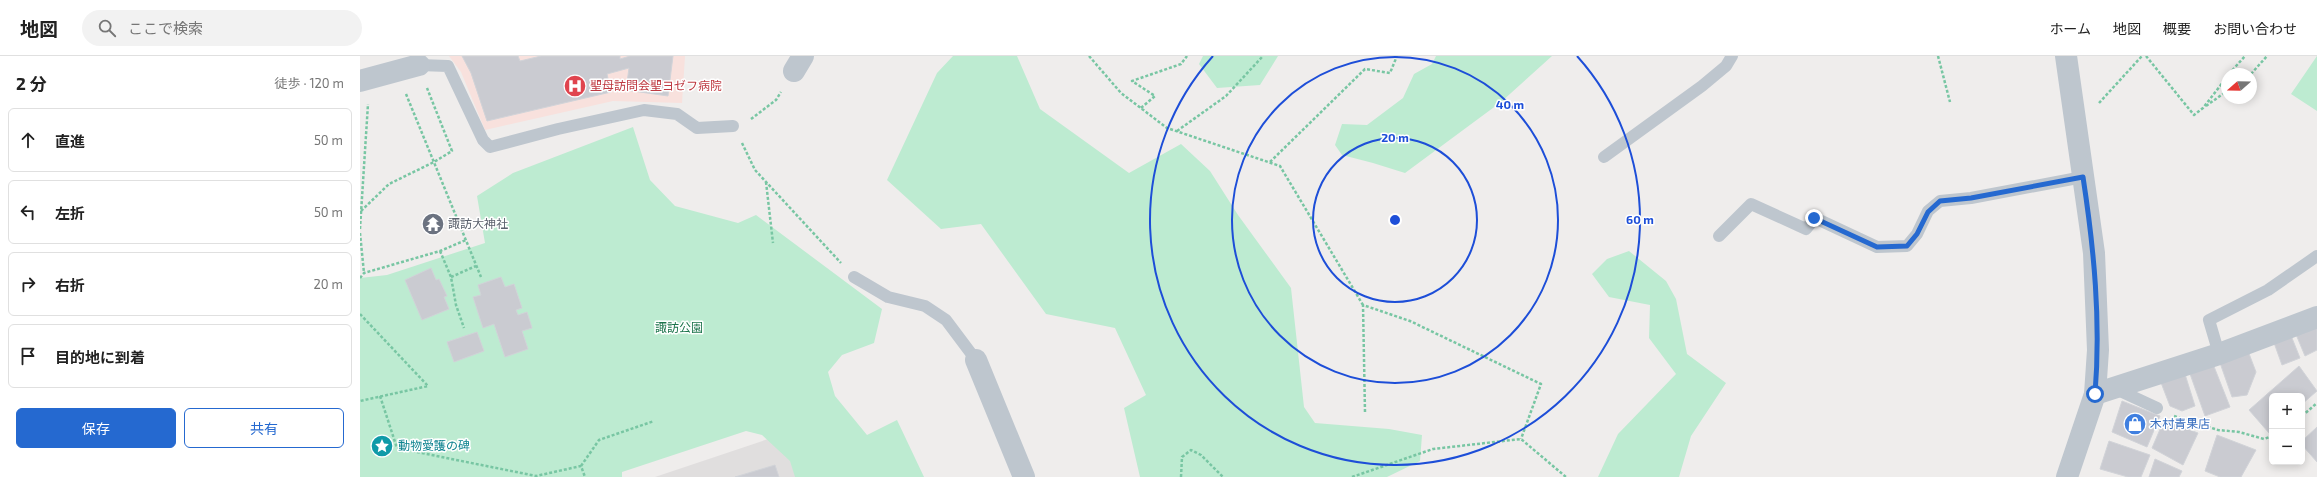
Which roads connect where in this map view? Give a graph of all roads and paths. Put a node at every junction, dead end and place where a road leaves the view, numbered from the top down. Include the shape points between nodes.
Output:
1 (1089, 56) edge
2 (1187, 56) edge
3 (1263, 56) edge
4 (1397, 56) edge
5 (1732, 56) edge
6 (1938, 56) edge
7 (2066, 56) edge
8 (2142, 56) edge
9 (2146, 56) edge
10 (2245, 56) edge
11 (2267, 56) edge
12 (799, 64) edge
13 (419, 66) junction
14 (2234, 68) edge
15 (2256, 68) edge
16 (365, 81) edge
17 (2221, 85) edge
18 (2221, 95) edge
19 (1950, 102) dead end
20 (1141, 108) junction
21 (2204, 108) junction
22 (412, 110) dead end
23 (732, 126) junction
24 (2076, 127) junction
25 (1177, 132) junction
26 (1604, 157) dead end
27 (434, 162) junction
28 (1270, 163) junction
29 (2083, 177) junction
30 (766, 182) junction
31 (361, 211) junction
32 (360, 229) edge
33 (360, 233) edge
34 (1719, 236) dead end
35 (466, 240) junction
36 (773, 243) dead end
37 (440, 251) junction
38 (2317, 256) edge
39 (476, 266) junction
40 (364, 273) junction
41 (451, 277) junction
42 (481, 277) dead end
43 (854, 277) joint
44 (360, 278) edge
45 (1363, 305) junction
46 (360, 314) edge
47 (2317, 317) edge
48 (464, 328) dead end
49 (2220, 354) junction
50 (976, 360) joint
51 (2116, 389) junction
52 (2095, 394) junction
53 (380, 396) junction
54 (360, 401) edge
55 (2317, 403) edge
56 (2157, 408) joint
57 (1365, 412) dead end
58 (2305, 413) edge
59 (654, 421) dead end
60 (2269, 437) edge
61 (1521, 439) junction
62 (581, 466) junction
63 (585, 477) edge
64 (1024, 477) edge
65 (1181, 477) edge
66 (1223, 477) edge
67 (1352, 477) edge
68 (1566, 477) edge
69 (2067, 477) edge

1 - 20 path via 1121,93
2 - 20 path via 1182,64 1132,81 1155,96
3 - 25 path via 1226,96
4 - 28 path via 1390,73 1365,69
5 - 26 lane via 1726,66 1702,86
6 - 19 path
7 - 24 street
8 - 24 path
9 - 21 path via 2194,115
10 - 14 path
11 - 15 path
12 - 23 path via 776,100 756,117
13 - 16 street
13 - 23 lane via 448,66 483,140 490,147 644,110 677,114 697,128
13 - 27 path via 452,151
16 - 31 path
17 - 21 path
18 - 21 path
20 - 25 path via 1167,128
22 - 27 path
23 - 30 path via 755,170
24 - 29 street
25 - 28 path
27 - 31 path via 388,184
27 - 35 path
28 - 45 path via 1280,166
29 - 34 lane via 1971,198 1940,201 1928,212 1917,234 1907,246 1877,247 1814,218 1806,229 1751,204
29 - 52 street via 2094,253 2098,350
30 - 36 path
30 - 43 path
31 - 32 path
33 - 40 path
35 - 37 path
35 - 39 path
37 - 40 path
37 - 41 path
38 - 49 lane via 2268,290 2209,320
39 - 41 path
39 - 42 path
40 - 44 path
41 - 48 path via 456,306
43 - 50 lane via 888,297 925,306 946,320
45 - 57 path
45 - 61 path via 1410,321 1541,384
46 - 53 path via 428,386
47 - 49 street
49 - 51 street
50 - 64 street
51 - 52 street
51 - 56 lane
52 - 69 street
53 - 54 path
53 - 62 path via 397,448 536,476
55 - 58 path
56 - 60 path via 2218,430 2239,432 2264,439
59 - 62 path via 599,440
61 - 67 path via 1433,449
61 - 68 path
62 - 63 path
65 - 66 path via 1182,457 1191,450 1201,455

